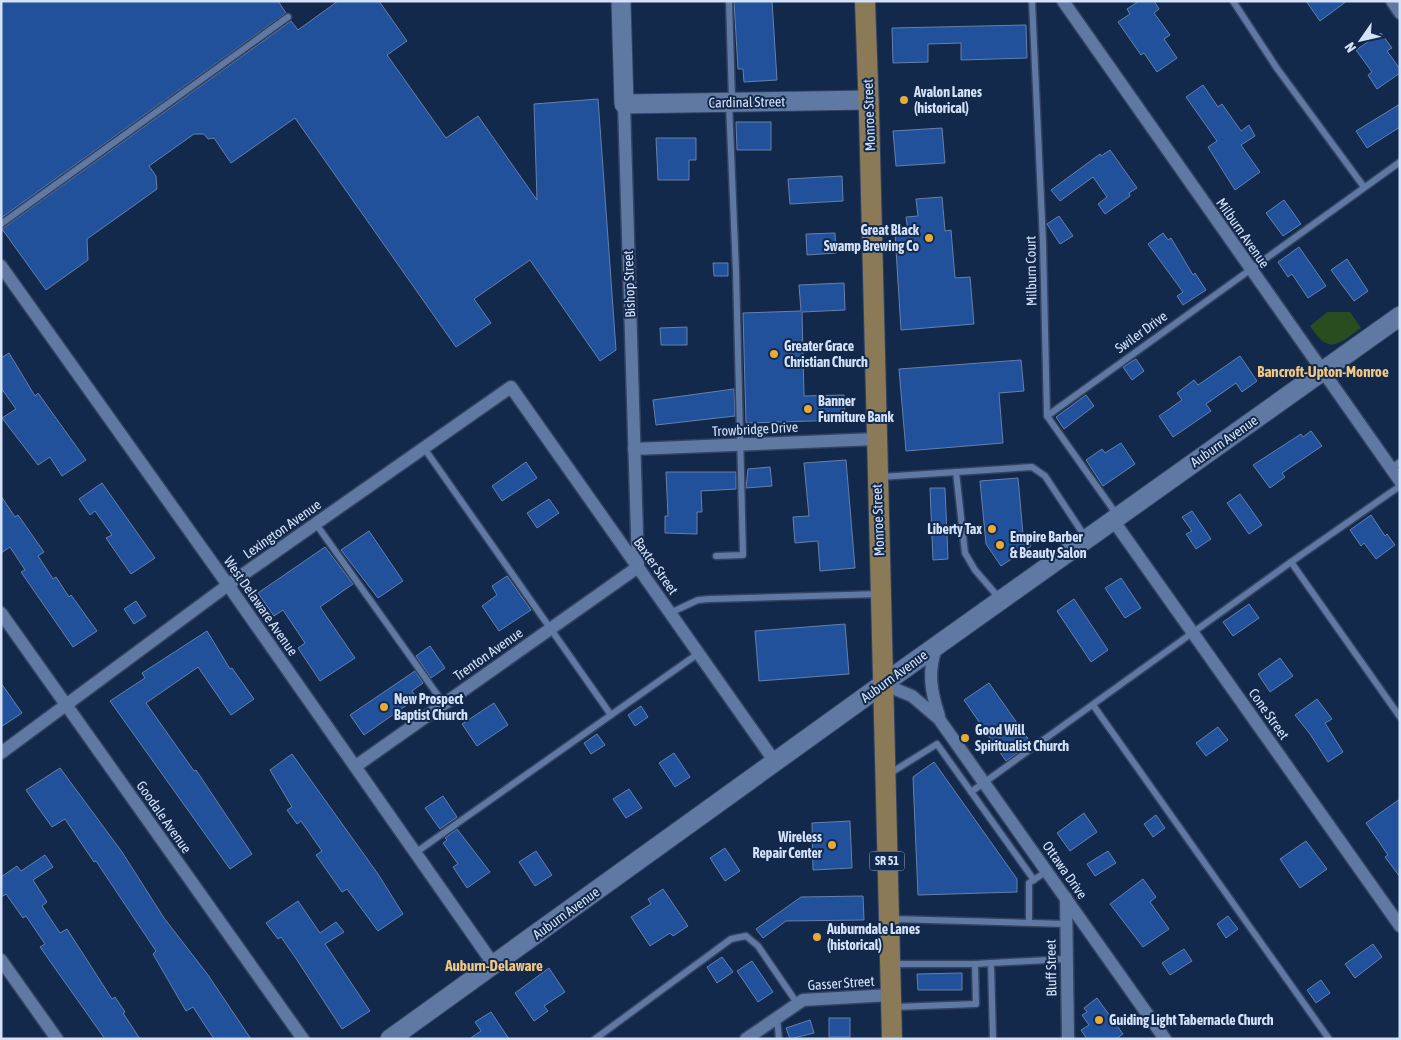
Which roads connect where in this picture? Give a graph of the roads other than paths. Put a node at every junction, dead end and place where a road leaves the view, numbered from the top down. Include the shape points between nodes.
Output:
1 (621, 1) edge
2 (729, 1) edge
3 (865, 1) edge
4 (1032, 1) edge
5 (1063, 1) edge
6 (1233, 1) edge
7 (1392, 1) edge
8 (1400, 13) edge
9 (288, 17) dead end
10 (869, 100) junction
11 (731, 102) junction
12 (624, 104) junction
13 (1400, 162) edge
14 (1364, 187) junction
15 (1, 224) edge
16 (1, 266) edge
17 (1250, 269) junction
18 (1400, 316) edge
19 (1322, 371) junction
20 (511, 387) joint
21 (1047, 416) junction
22 (876, 439) junction
23 (740, 445) junction
24 (424, 448) junction
25 (634, 449) junction
26 (1395, 465) edge
27 (956, 472) junction
28 (877, 477) junction
29 (1400, 481) edge
30 (1400, 486) edge
31 (1115, 519) junction
32 (315, 524) junction
33 (1087, 539) junction
34 (716, 556) dead end
35 (1291, 562) junction
36 (638, 567) junction
37 (228, 585) junction
38 (880, 594) junction
39 (1000, 600) junction
40 (1, 613) edge
41 (670, 613) junction
42 (550, 629) junction
43 (1193, 633) junction
44 (938, 645) junction
45 (699, 653) junction
46 (883, 684) junction
47 (444, 704) junction
48 (1093, 705) junction
49 (67, 706) junction
50 (611, 715) junction
51 (1400, 716) edge
52 (939, 718) junction
53 (950, 734) junction
54 (937, 744) junction
55 (1, 753) edge
56 (775, 762) junction
57 (356, 766) junction
58 (885, 777) junction
59 (985, 783) junction
60 (971, 792) junction
61 (1003, 808) junction
62 (989, 817) junction
63 (1025, 840) junction
64 (1012, 850) junction
65 (415, 853) junction
66 (1047, 871) junction
67 (1034, 880) junction
68 (1066, 898) junction
69 (889, 919) junction
70 (1029, 921) junction
71 (1066, 924) junction
72 (1400, 926) edge
73 (1, 960) edge
74 (1065, 960) junction
75 (991, 963) junction
76 (890, 964) junction
77 (975, 964) junction
78 (494, 965) junction
79 (891, 1001) junction
80 (798, 1003) junction
81 (777, 1017) junction
82 (57, 1039) edge
83 (303, 1039) edge
84 (390, 1039) edge
85 (595, 1039) edge
86 (746, 1039) edge
87 (779, 1039) edge
88 (892, 1039) edge
89 (994, 1039) edge
90 (1068, 1039) edge
91 (1165, 1039) edge
92 (1329, 1039) edge

1 - 12 street, Bishop Street
2 - 11 lane
3 - 10 main road, Monroe Street / SR 51
4 - 21 lane, Milburn Court
5 - 17 street, Milburn Avenue
6 - 14 lane via 1276,67
7 - 8 street
9 - 15 lane
10 - 11 street, Cardinal Street
10 - 22 main road, Monroe Street / SR 51
11 - 12 street, Cardinal Street
11 - 23 lane
12 - 25 street, Bishop Street
13 - 14 lane, Swiler Drive
14 - 17 lane, Swiler Drive
16 - 37 street, West Delaware Avenue
17 - 19 street, Milburn Avenue
17 - 21 lane, Swiler Drive
18 - 19 street, Auburn Avenue
19 - 26 street, Milburn Avenue
19 - 31 street, Auburn Avenue
20 - 24 street, Lexington Avenue
20 - 36 street, Baxter Street
21 - 31 lane
22 - 23 street, Trowbridge Drive
22 - 28 main road, Monroe Street / SR 51
23 - 25 street, Trowbridge Drive
23 - 34 lane via 743,555
24 - 32 street, Lexington Avenue
24 - 42 lane
25 - 36 street, Bishop Street
26 - 29 street, Milburn Avenue
27 - 28 lane
27 - 33 lane via 1032,467 1039,471
27 - 39 lane via 965,553
28 - 38 main road, Monroe Street / SR 51
30 - 35 lane
31 - 33 street, Auburn Avenue
31 - 43 street, Cone Street
32 - 37 street, Lexington Avenue
32 - 47 lane
33 - 39 street, Auburn Avenue
35 - 43 lane
35 - 51 lane
36 - 41 street, Baxter Street
36 - 42 street, Trenton Avenue
37 - 49 street, Lexington Avenue
37 - 57 street, West Delaware Avenue
38 - 41 lane via 698,600
38 - 46 main road, Monroe Street / SR 51
39 - 44 street, Auburn Avenue
40 - 49 street, Goodale Avenue
41 - 45 street, Baxter Street
42 - 47 street, Trenton Avenue
42 - 50 lane
43 - 48 lane
43 - 72 street, Cone Street
44 - 46 street, Auburn Avenue
44 - 52 street, Ottawa Drive via 930,673
45 - 50 lane
45 - 56 street, Baxter Street
46 - 52 street, Ottawa Drive via 912,696
46 - 56 street, Auburn Avenue
46 - 58 main road, Monroe Street / SR 51
47 - 57 street, Trenton Avenue
48 - 59 lane
48 - 92 lane
49 - 55 street, Lexington Avenue
49 - 83 street, Goodale Avenue
50 - 65 lane
52 - 53 street, Ottawa Drive
53 - 54 lane
53 - 59 street, Ottawa Drive
54 - 58 lane
54 - 60 lane
56 - 78 street, Auburn Avenue
57 - 65 street, West Delaware Avenue
58 - 69 main road, Monroe Street / SR 51
59 - 60 lane
59 - 61 street, Ottawa Drive
60 - 62 lane
61 - 62 lane
61 - 63 street, Ottawa Drive
62 - 64 lane
63 - 64 lane
63 - 66 street, Ottawa Drive
64 - 67 lane
65 - 78 street, West Delaware Avenue
66 - 67 lane
66 - 68 street, Ottawa Drive
67 - 70 lane via 1029,883
68 - 71 street, Bluff Street
68 - 91 street, Ottawa Drive
69 - 70 lane
69 - 76 main road, Monroe Street / SR 51
70 - 71 lane
71 - 74 street, Bluff Street
73 - 82 street
74 - 75 lane
74 - 90 street, Bluff Street
75 - 77 lane
75 - 89 lane
76 - 77 lane
76 - 79 main road, Monroe Street / SR 51
77 - 79 lane via 976,1004
78 - 84 street, Auburn Avenue
79 - 80 street, Gasser Street via 819,998
79 - 88 main road, Monroe Street / SR 51
80 - 81 street, Gasser Street
80 - 85 lane via 752,940 739,936 678,976
81 - 86 street, Gasser Street
81 - 87 lane

